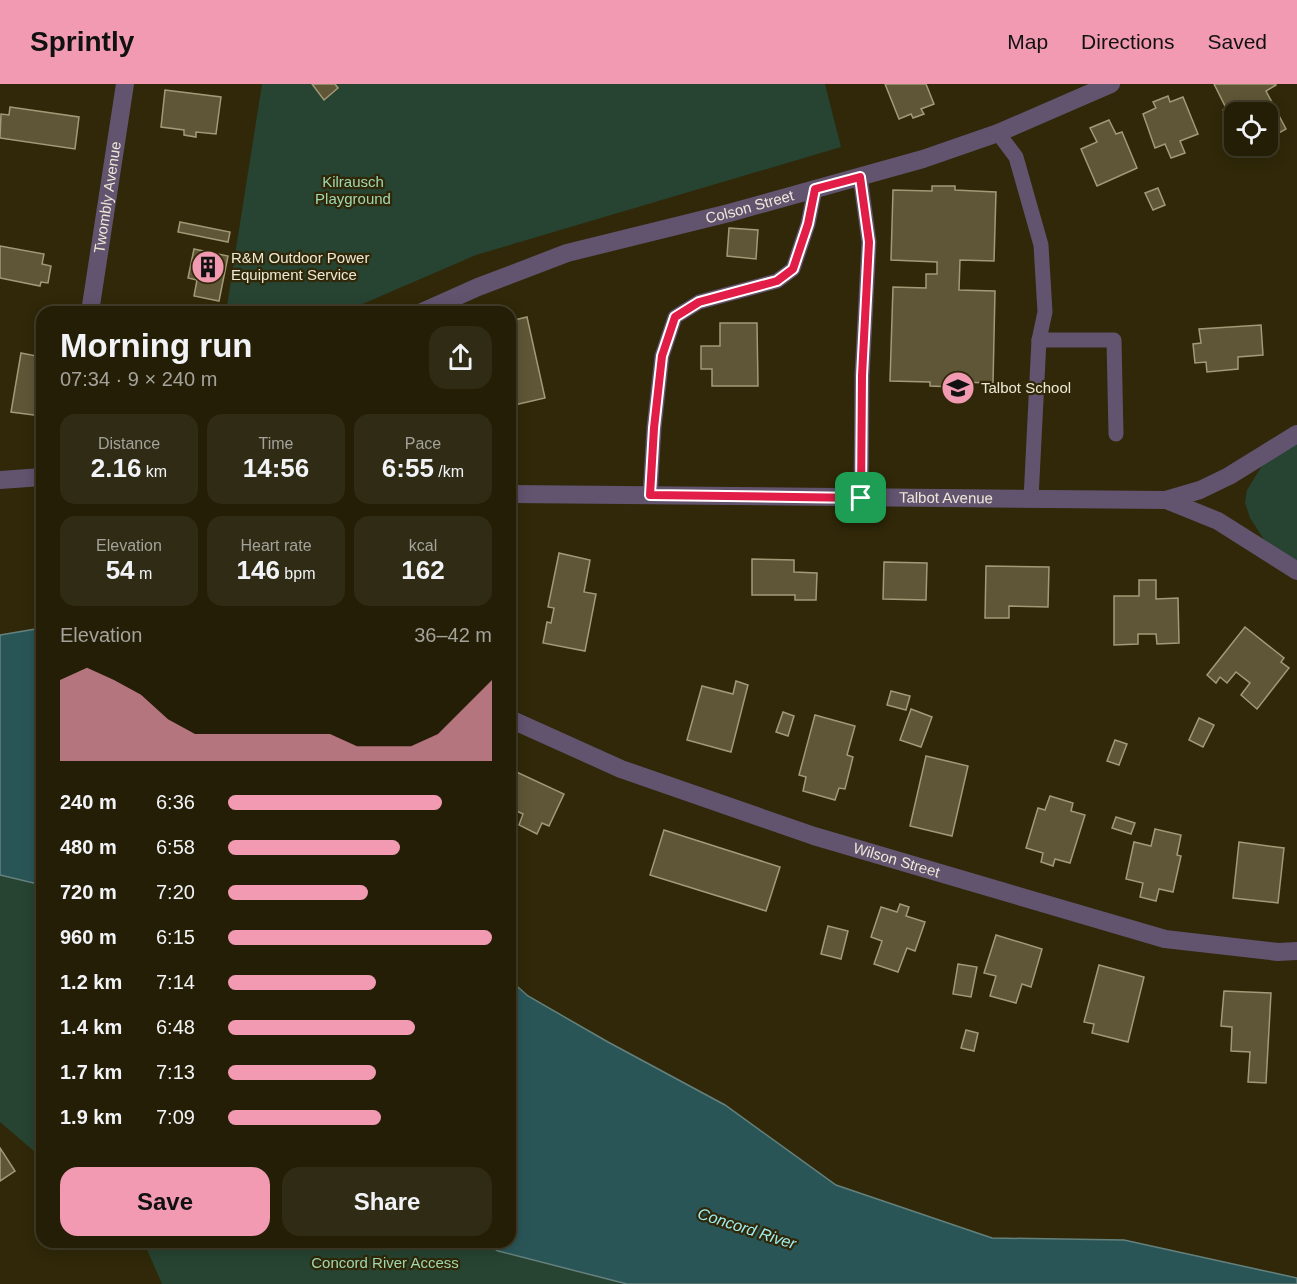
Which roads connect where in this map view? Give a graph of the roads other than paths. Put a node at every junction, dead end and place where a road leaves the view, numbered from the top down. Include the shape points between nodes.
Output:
1 (125, 84) edge
2 (1111, 84) edge
3 (998, 133) junction
4 (860, 177) junction
5 (815, 189) junction
6 (91, 306) edge
7 (435, 306) edge
8 (1039, 340) junction
9 (1116, 434) dead end
10 (1297, 434) edge
11 (36, 477) edge
12 (0, 480) edge
13 (516, 494) edge
14 (650, 495) junction
15 (861, 498) junction
16 (1031, 499) junction
17 (1166, 500) junction
18 (1297, 572) edge
19 (516, 722) edge
20 (1297, 951) edge

1 - 6 street, Twombly Avenue
2 - 3 street, Colson Street
3 - 4 street, Colson Street
3 - 8 lane via 1016,157 1041,245 1045,312
4 - 5 street, Colson Street
4 - 15 lane via 869,242
5 - 7 street, Colson Street via 567,253
5 - 14 lane via 793,269 777,281 699,302 675,317 662,356
8 - 9 lane via 1114,340
8 - 16 lane
10 - 17 street, Talbot Avenue via 1229,476
11 - 12 street
13 - 14 street, Talbot Avenue
14 - 15 street, Talbot Avenue
15 - 16 street, Talbot Avenue
16 - 17 street, Talbot Avenue
17 - 18 street, Talbot Avenue via 1218,521
19 - 20 street, Wilson Street via 621,769 836,843 1165,939

